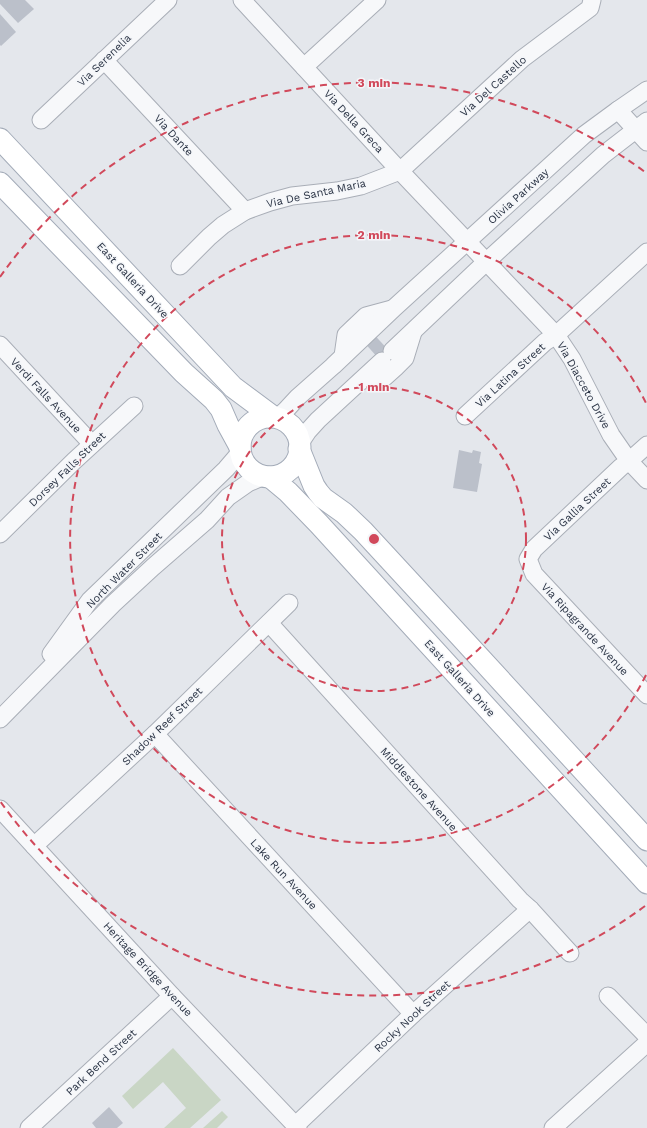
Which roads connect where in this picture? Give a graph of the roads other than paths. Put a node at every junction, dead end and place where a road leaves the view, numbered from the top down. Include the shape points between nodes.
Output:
1 (168, 0) edge
2 (242, 0) edge
3 (377, 0) edge
4 (591, 4) edge
5 (104, 60) junction
6 (304, 67) junction
7 (647, 90) edge
8 (618, 110) junction
9 (42, 120) dead end
10 (641, 125) edge
11 (0, 139) edge
12 (647, 142) edge
13 (400, 171) junction
14 (0, 183) edge
15 (245, 211) junction
16 (467, 242) junction
17 (647, 252) edge
18 (487, 262) junction
19 (180, 266) dead end
20 (414, 330) junction
21 (556, 335) junction
22 (0, 345) edge
23 (363, 380) junction
24 (134, 406) dead end
25 (465, 416) dead end
26 (274, 417) junction
27 (92, 444) junction
28 (647, 445) edge
29 (299, 446) junction
30 (240, 448) junction
31 (629, 461) junction
32 (267, 476) junction
33 (647, 480) edge
34 (0, 534) edge
35 (528, 559) joint
36 (289, 603) dead end
37 (269, 623) junction
38 (647, 696) edge
39 (18, 700) junction
40 (0, 719) edge
41 (155, 734) junction
42 (0, 809) edge
43 (647, 840) edge
44 (34, 846) junction
45 (647, 883) edge
46 (530, 909) junction
47 (570, 953) dead end
48 (172, 996) junction
49 (608, 996) dead end
50 (413, 1014) junction
51 (647, 1036) edge
52 (647, 1043) edge
53 (297, 1127) edge
54 (29, 1128) edge
55 (553, 1128) edge

1 - 5 street, Via Serenelia
2 - 6 street, Via Della Greca
3 - 6 street
4 - 13 street, Via Del Castello via 522,59
5 - 9 street, Via Serenelia
5 - 15 street, Via Dante
6 - 13 street, Via Della Greca
7 - 8 street, Olivia Parkway
8 - 10 street
8 - 16 street, Olivia Parkway via 584,135
10 - 12 street
10 - 18 street via 603,155
11 - 26 main road, East Galleria Drive via 233,386
13 - 15 street, Via De Santa Maria via 360,186 292,196
13 - 16 street, Via Della Greca
14 - 30 main road via 184,373 214,400
15 - 19 street, Via De Santa Maria via 223,225
16 - 18 street, Via Diacceto Drive
16 - 26 street, Olivia Parkway via 394,308 366,316 356,325 346,335 343,356 285,411
17 - 21 street, Via Latina Street
18 - 20 street
18 - 21 street, Via Diacceto Drive
20 - 23 street
20 - 23 street via 405,358 395,368 385,377
21 - 25 street, Via Latina Street via 545,342
21 - 31 street, Via Diacceto Drive via 572,359 611,435
22 - 27 street, Verdi Falls Avenue
23 - 29 street via 308,430
24 - 27 street, Dorsey Falls Street
26 - 29 main road via 291,426 297,434
26 - 30 main road via 255,420 248,426 242,434
27 - 34 street, Dorsey Falls Street
28 - 31 street, Via Gallia Street
29 - 32 main road via 295,463 288,470 280,475
29 - 43 main road via 314,486 323,498 362,531
30 - 32 main road via 244,462 251,470
30 - 39 street, North Water Street via 238,455 226,469 90,600
31 - 33 street, Via Diacceto Drive
31 - 35 street, Via Gallia Street via 534,548
32 - 39 street, North Water Street via 248,483 228,497 207,520 113,604
32 - 45 main road, East Galleria Drive via 288,492 324,530
35 - 38 street, Via Ripagrande Avenue via 534,574
36 - 37 street, Shadow Reef Street
37 - 41 street, Shadow Reef Street
37 - 46 street, Middlestone Avenue
39 - 40 street, North Water Street
41 - 44 street, Shadow Reef Street
41 - 50 street, Lake Run Avenue
42 - 44 street, Heritage Bridge Avenue
44 - 48 street, Heritage Bridge Avenue
46 - 47 street, Middlestone Avenue
46 - 50 street, Rocky Nook Street
48 - 53 street, Heritage Bridge Avenue
48 - 54 street, Park Bend Street
49 - 51 street
50 - 53 street, Rocky Nook Street
52 - 55 street

